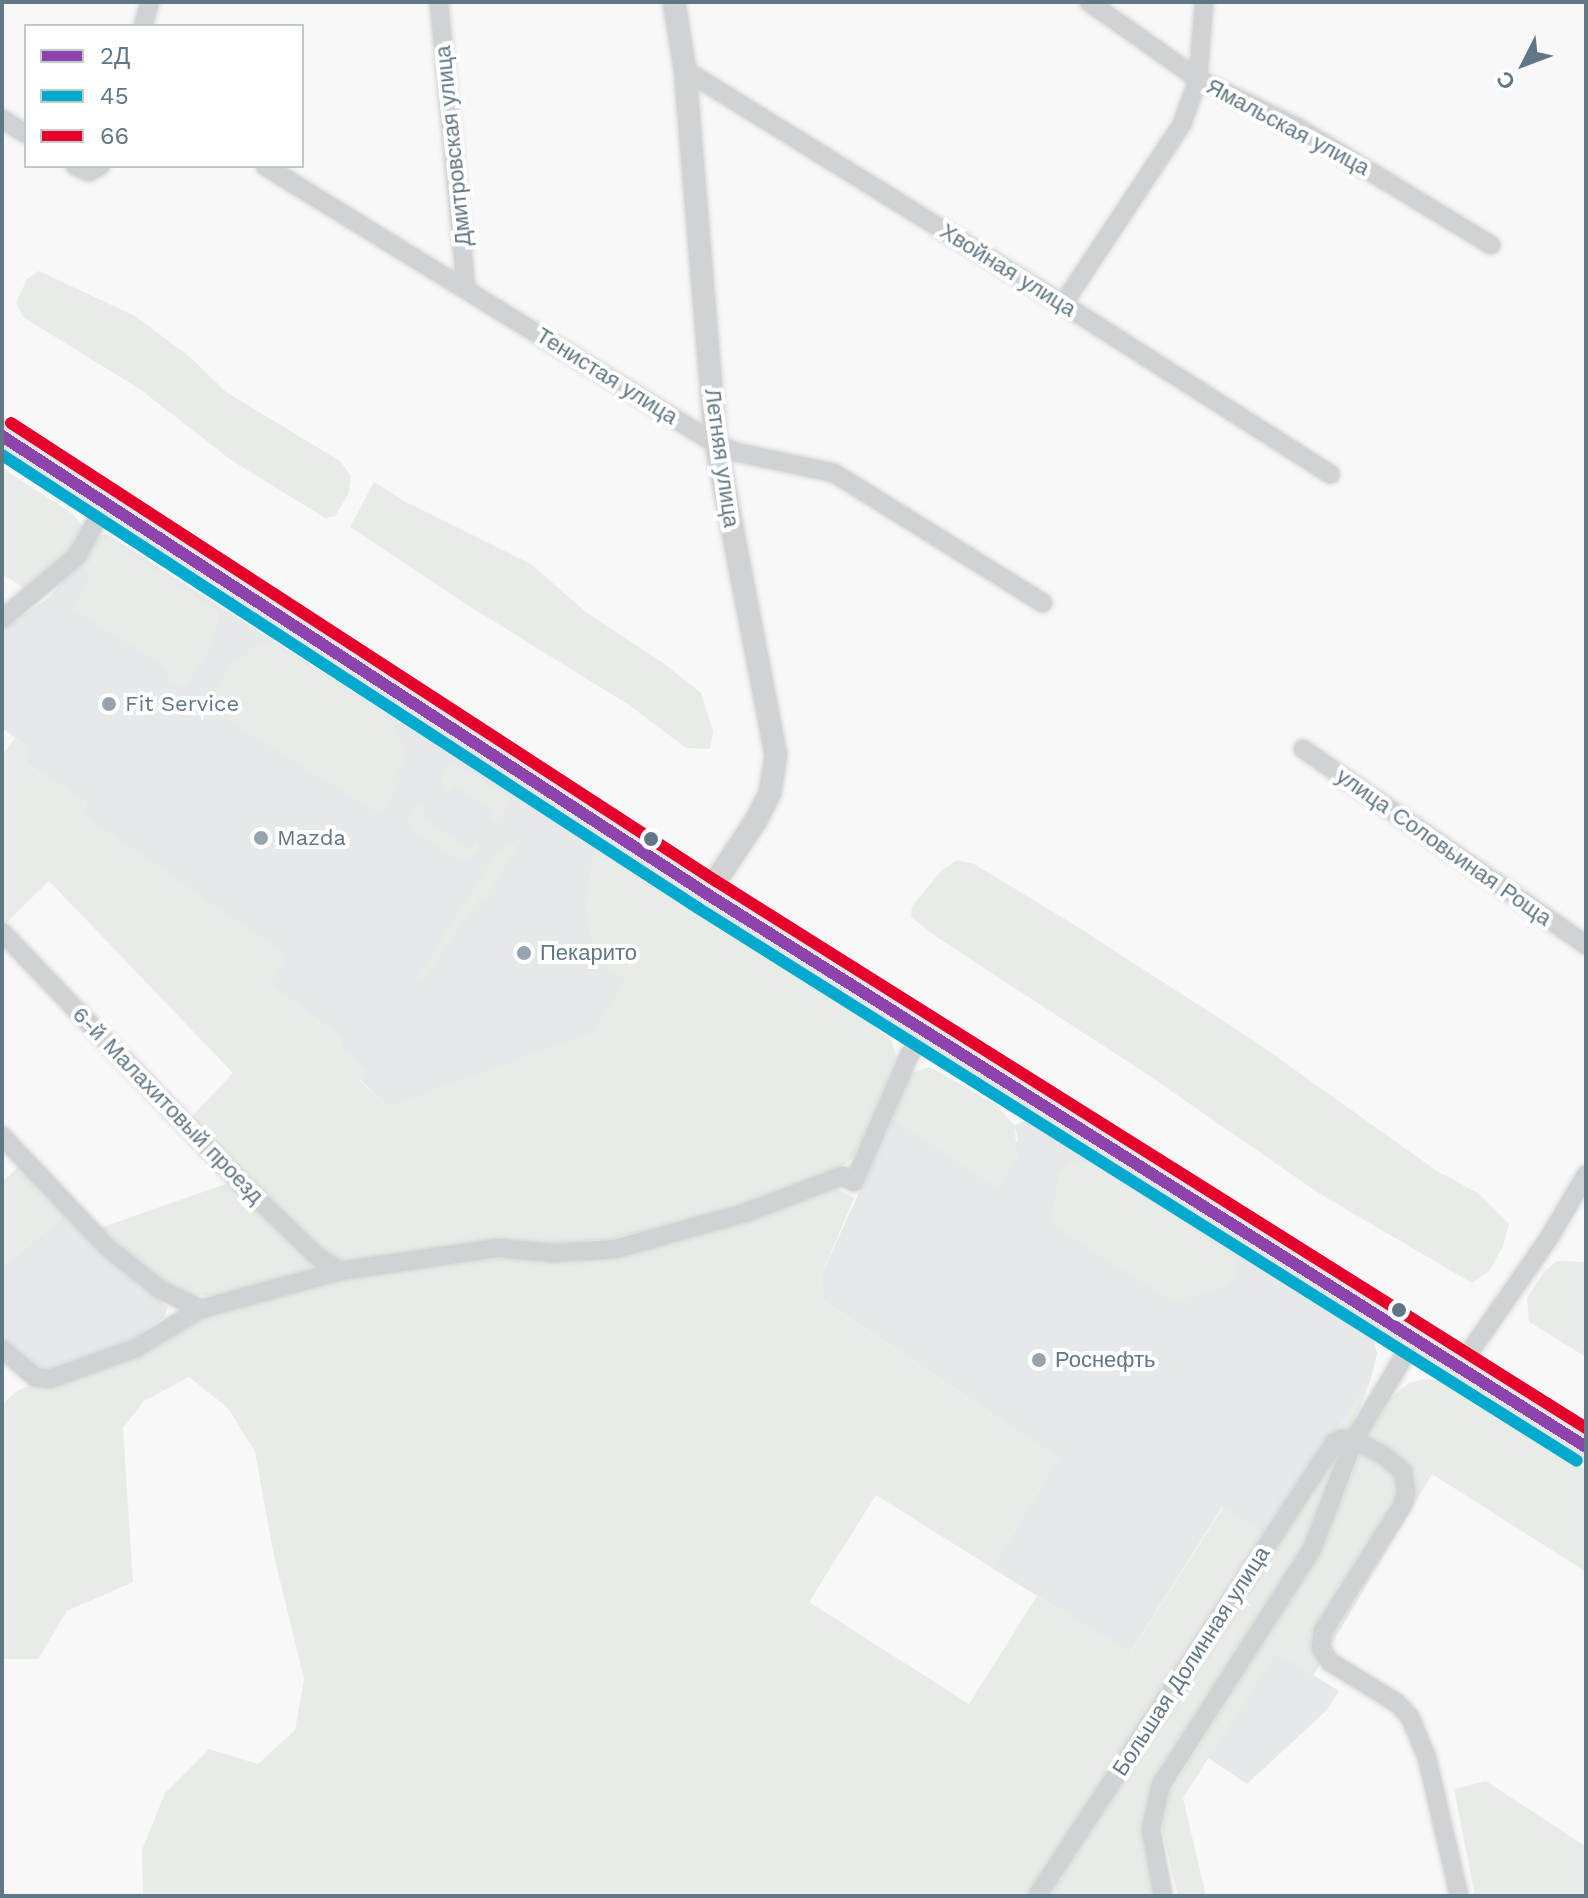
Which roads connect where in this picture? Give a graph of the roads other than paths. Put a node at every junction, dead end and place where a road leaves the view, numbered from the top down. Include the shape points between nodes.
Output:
1 (150, 2) edge
2 (439, 2) edge
3 (674, 2) edge
4 (1089, 2) edge
5 (1204, 2) edge
6 (144, 24) edge
7 (685, 70) junction
8 (1198, 79) junction
9 (2, 119) edge
10 (24, 133) edge
11 (268, 168) edge
12 (1491, 245) dead end
13 (466, 289) junction
14 (1063, 304) junction
15 (2, 436) edge
16 (716, 444) junction
17 (1330, 474) dead end
18 (106, 503) junction
19 (1043, 603) dead end
20 (2, 619) edge
21 (1303, 749) dead end
22 (707, 894) junction
23 (2, 932) edge
24 (1586, 945) edge
25 (926, 1029) junction
26 (2, 1136) edge
27 (1586, 1175) edge
28 (340, 1271) junction
29 (201, 1309) junction
30 (1415, 1338) junction
31 (2, 1349) edge
32 (1460, 1366) junction
33 (1354, 1440) junction
34 (1586, 1447) edge
35 (1037, 1896) edge
36 (1163, 1896) edge
37 (1459, 1896) edge

1 - 6 street
2 - 13 street, Дмитровская улица
3 - 7 street, Летняя улица
4 - 8 street, Ямальская улица
5 - 8 street
7 - 14 street, Хвойная улица
7 - 16 street, Летняя улица
8 - 12 street, Ямальская улица via 1297,127
8 - 14 street via 1182,124
9 - 10 street
11 - 13 street, Тенистая улица
13 - 16 street, Тенистая улица
14 - 17 street, Хвойная улица
15 - 18 main road
16 - 19 street, Тенистая улица via 834,473
16 - 22 street, Летняя улица via 776,755 770,793
18 - 20 street via 77,556
18 - 22 main road
21 - 24 street, улица Соловьиная Роща
22 - 25 main road
23 - 28 street, 6-й Малахитовый проезд via 239,1181 318,1257
25 - 28 street via 854,1182 842,1176 745,1213 615,1249 554,1253 498,1248
25 - 30 main road
26 - 29 street via 107,1247 161,1290
27 - 32 street
28 - 29 street
29 - 31 street via 136,1348 50,1379 35,1377
30 - 32 main road
30 - 33 street, Большая Долинная улица
32 - 34 main road
33 - 35 street, Большая Долинная улица via 1334,1443
33 - 36 street, Большая Долинная улица via 1312,1549 1161,1785 1151,1829
33 - 37 street via 1403,1471 1406,1493 1323,1631 1321,1648 1330,1662 1397,1703 1410,1717 1427,1758

